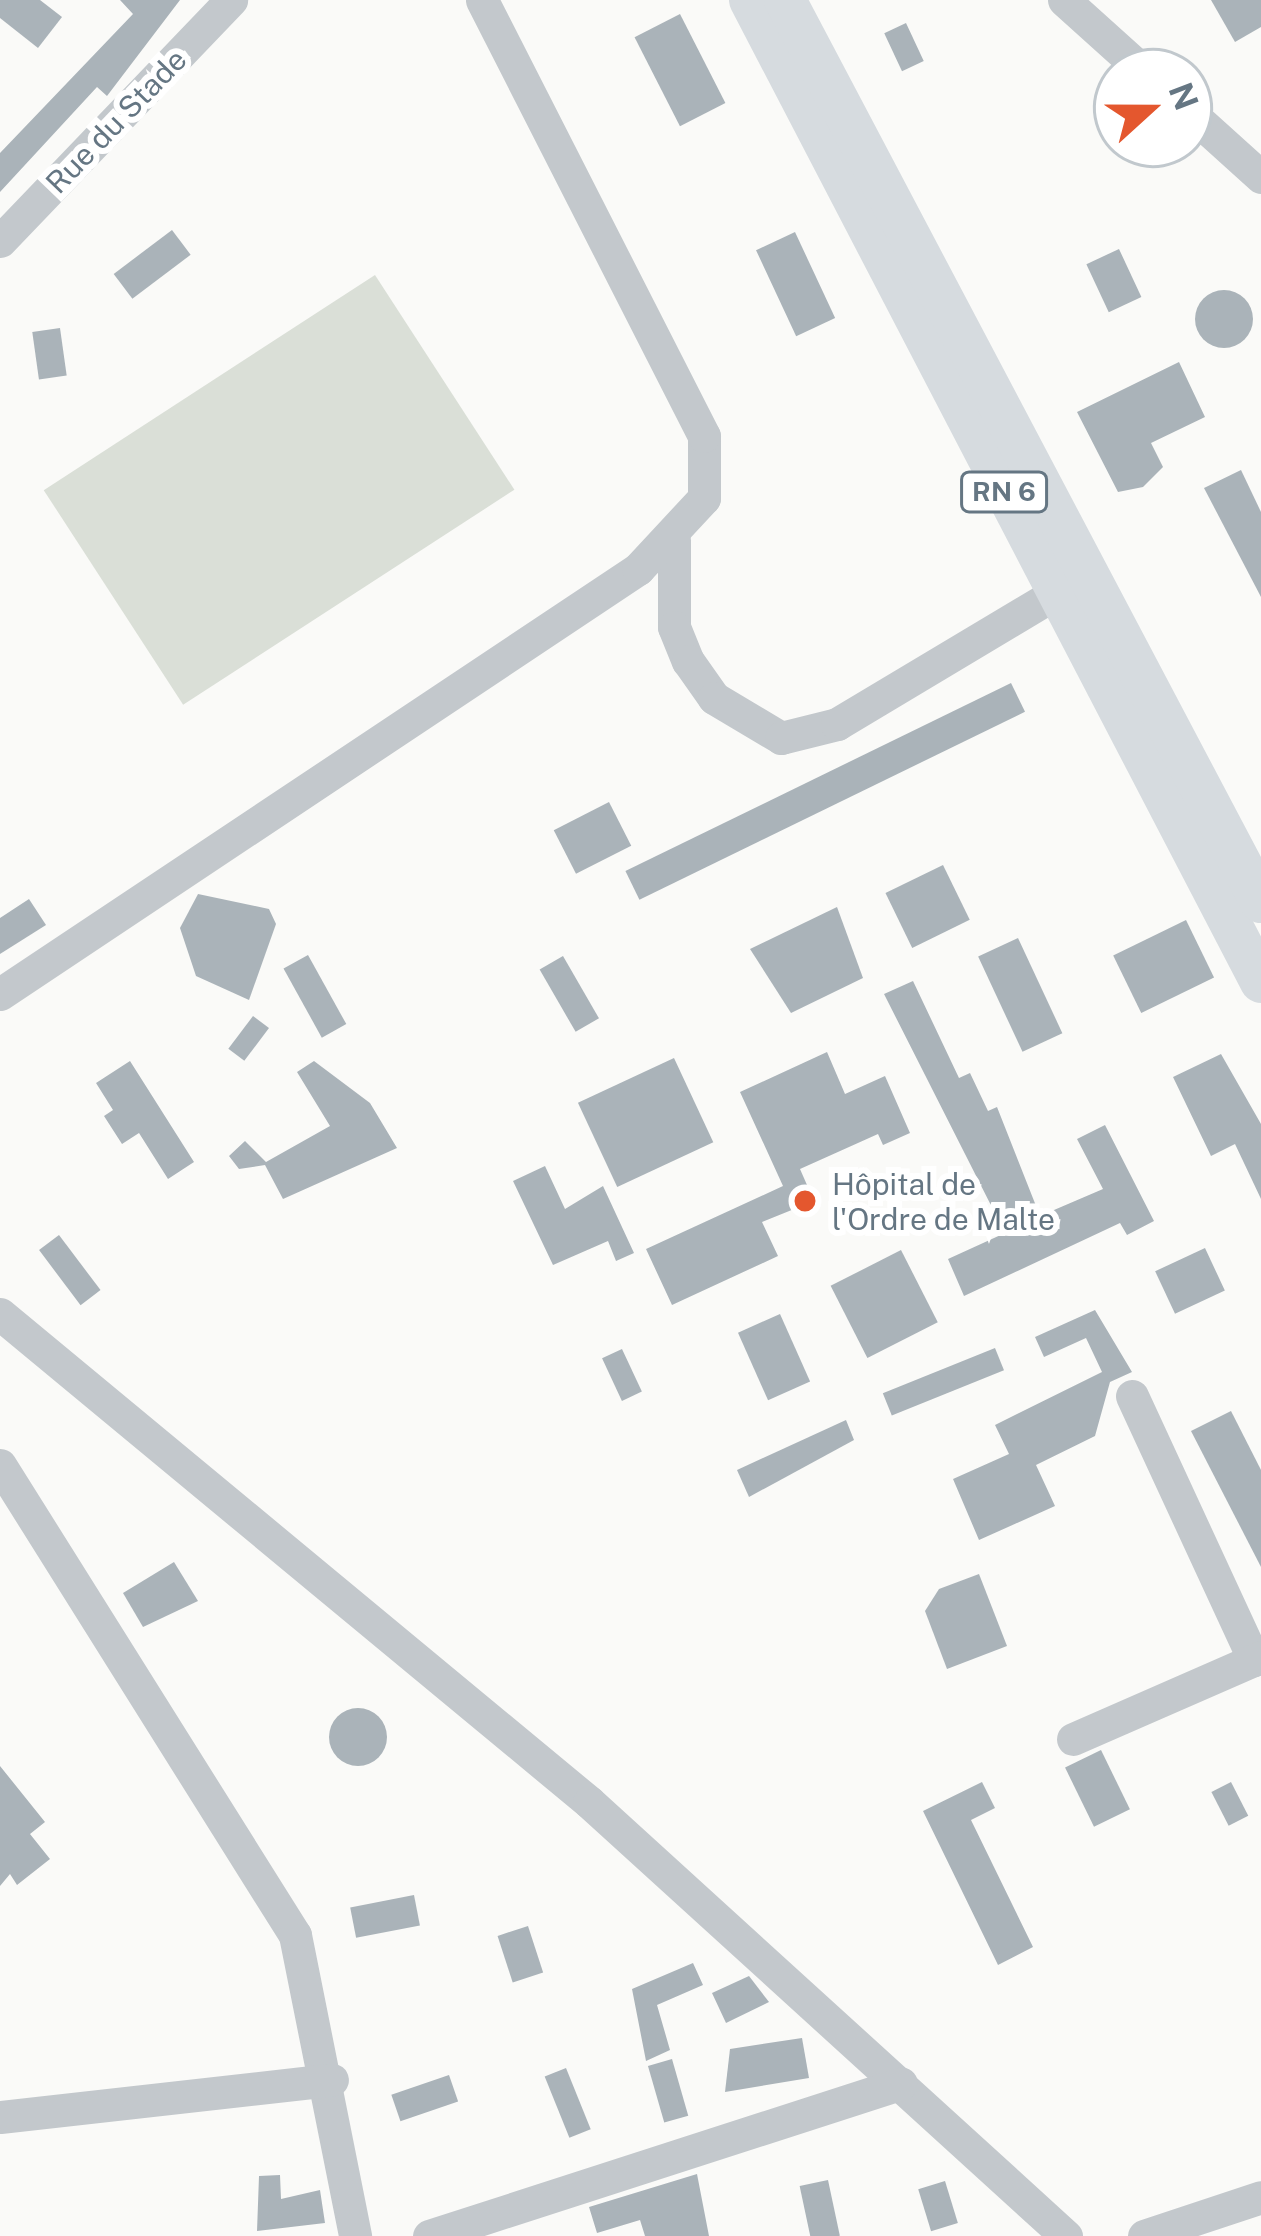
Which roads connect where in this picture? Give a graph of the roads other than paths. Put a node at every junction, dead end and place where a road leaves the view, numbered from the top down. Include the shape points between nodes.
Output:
1 (482, 0) edge
2 (749, 0) edge
3 (784, 0) edge
4 (1064, 0) edge
5 (222, 3) edge
6 (1117, 48) edge
7 (1213, 134) edge
8 (1261, 177) edge
9 (0, 242) edge
10 (674, 539) junction
11 (1056, 593) junction
12 (1261, 902) edge
13 (1261, 982) edge
14 (0, 994) edge
15 (0, 1314) edge
16 (1132, 1396) dead end
17 (0, 1465) edge
18 (1257, 1658) edge
19 (1073, 1739) dead end
20 (332, 2080) junction
21 (901, 2084) junction
22 (0, 2116) edge
23 (1261, 2197) edge
24 (355, 2236) edge
25 (430, 2236) edge
26 (1066, 2236) edge
27 (1144, 2236) edge

1 - 10 street via 704,436 712,478
2 - 11 main road, RN 6
3 - 12 main road, RN 6
4 - 6 street
5 - 9 street, Rue du Stade
7 - 8 street
10 - 11 street via 674,627 688,661 715,698 781,738 837,724
10 - 14 street
11 - 13 main road, RN 6
15 - 21 street via 589,1802
16 - 18 street
17 - 20 street via 295,1935
18 - 19 street
20 - 22 street
20 - 24 street
21 - 25 street
21 - 26 street
23 - 27 street

